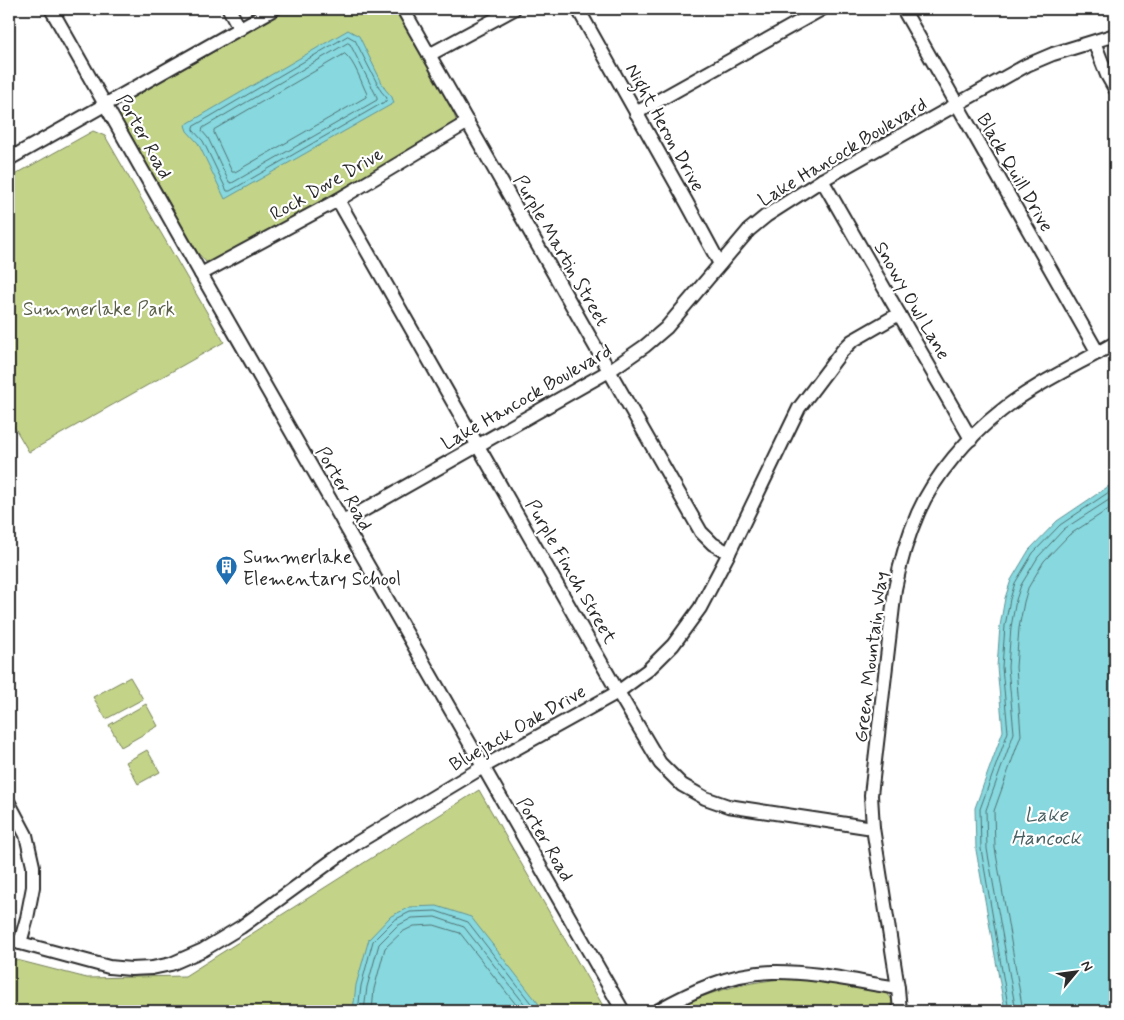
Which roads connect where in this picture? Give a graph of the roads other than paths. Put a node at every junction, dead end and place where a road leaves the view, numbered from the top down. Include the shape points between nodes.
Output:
1 (51, 9) edge
2 (229, 9) edge
3 (274, 9) edge
4 (403, 9) edge
5 (514, 9) edge
6 (578, 9) edge
7 (822, 9) edge
8 (903, 9) edge
9 (240, 28) junction
10 (1115, 35) edge
11 (1094, 42) junction
12 (429, 56) junction
13 (1115, 89) edge
14 (106, 105) junction
15 (957, 105) junction
16 (636, 113) junction
17 (468, 122) junction
18 (9, 159) edge
19 (822, 180) junction
20 (338, 200) junction
21 (720, 264) junction
22 (201, 274) junction
23 (899, 314) junction
24 (1115, 343) edge
25 (1098, 353) junction
26 (609, 371) junction
27 (970, 439) junction
28 (478, 445) junction
29 (343, 522) junction
30 (729, 553) junction
31 (618, 692) junction
32 (483, 767) junction
33 (9, 803) edge
34 (872, 828) junction
35 (14, 942) edge
36 (898, 988) junction
37 (623, 1011) edge
38 (657, 1011) edge
39 (900, 1011) edge

1 - 14 street, Porter Road
2 - 9 street
3 - 9 street
4 - 12 street, Purple Martin Street
5 - 12 street
6 - 16 street, Night Heron Drive
7 - 16 street
8 - 15 street, Black Quill Drive
9 - 14 street
10 - 11 street, Lake Hancock Boulevard
11 - 13 street
11 - 15 street, Lake Hancock Boulevard via 1026,65
12 - 17 street, Purple Martin Street
14 - 18 street
14 - 22 street, Porter Road
15 - 19 street, Lake Hancock Boulevard
15 - 25 street, Black Quill Drive
16 - 21 street, Night Heron Drive
17 - 20 street, Rock Dove Drive
17 - 26 street, Purple Martin Street
19 - 21 street, Lake Hancock Boulevard via 755,225
19 - 23 street, Snowy Owl Lane
20 - 22 street, Rock Dove Drive
20 - 28 street, Purple Finch Street
21 - 26 street, Lake Hancock Boulevard via 666,328
22 - 29 street, Porter Road
23 - 27 street, Snowy Owl Lane
23 - 30 street, Bluejack Oak Drive via 852,341 799,408
24 - 25 street, Green Mountain Way
25 - 27 street, Green Mountain Way via 1022,396
26 - 28 street, Lake Hancock Boulevard
26 - 30 street, Purple Martin Street via 701,532
27 - 34 street, Green Mountain Way via 945,469 918,511 901,562 895,589 871,795
28 - 29 street, Lake Hancock Boulevard
28 - 31 street, Purple Finch Street
29 - 32 street, Porter Road
30 - 31 street, Bluejack Oak Drive via 700,608 673,645 648,670
31 - 32 street, Bluejack Oak Drive
31 - 34 street, Purple Finch Street via 660,763 682,785 705,798 728,806
32 - 35 street, Bluejack Oak Drive via 355,844 241,927 203,950 171,964 152,968 109,967
32 - 37 street, Porter Road
33 - 35 street via 26,835 34,887 27,918
34 - 36 street, Green Mountain Way
36 - 38 street via 772,972 708,986
36 - 39 street, Green Mountain Way

